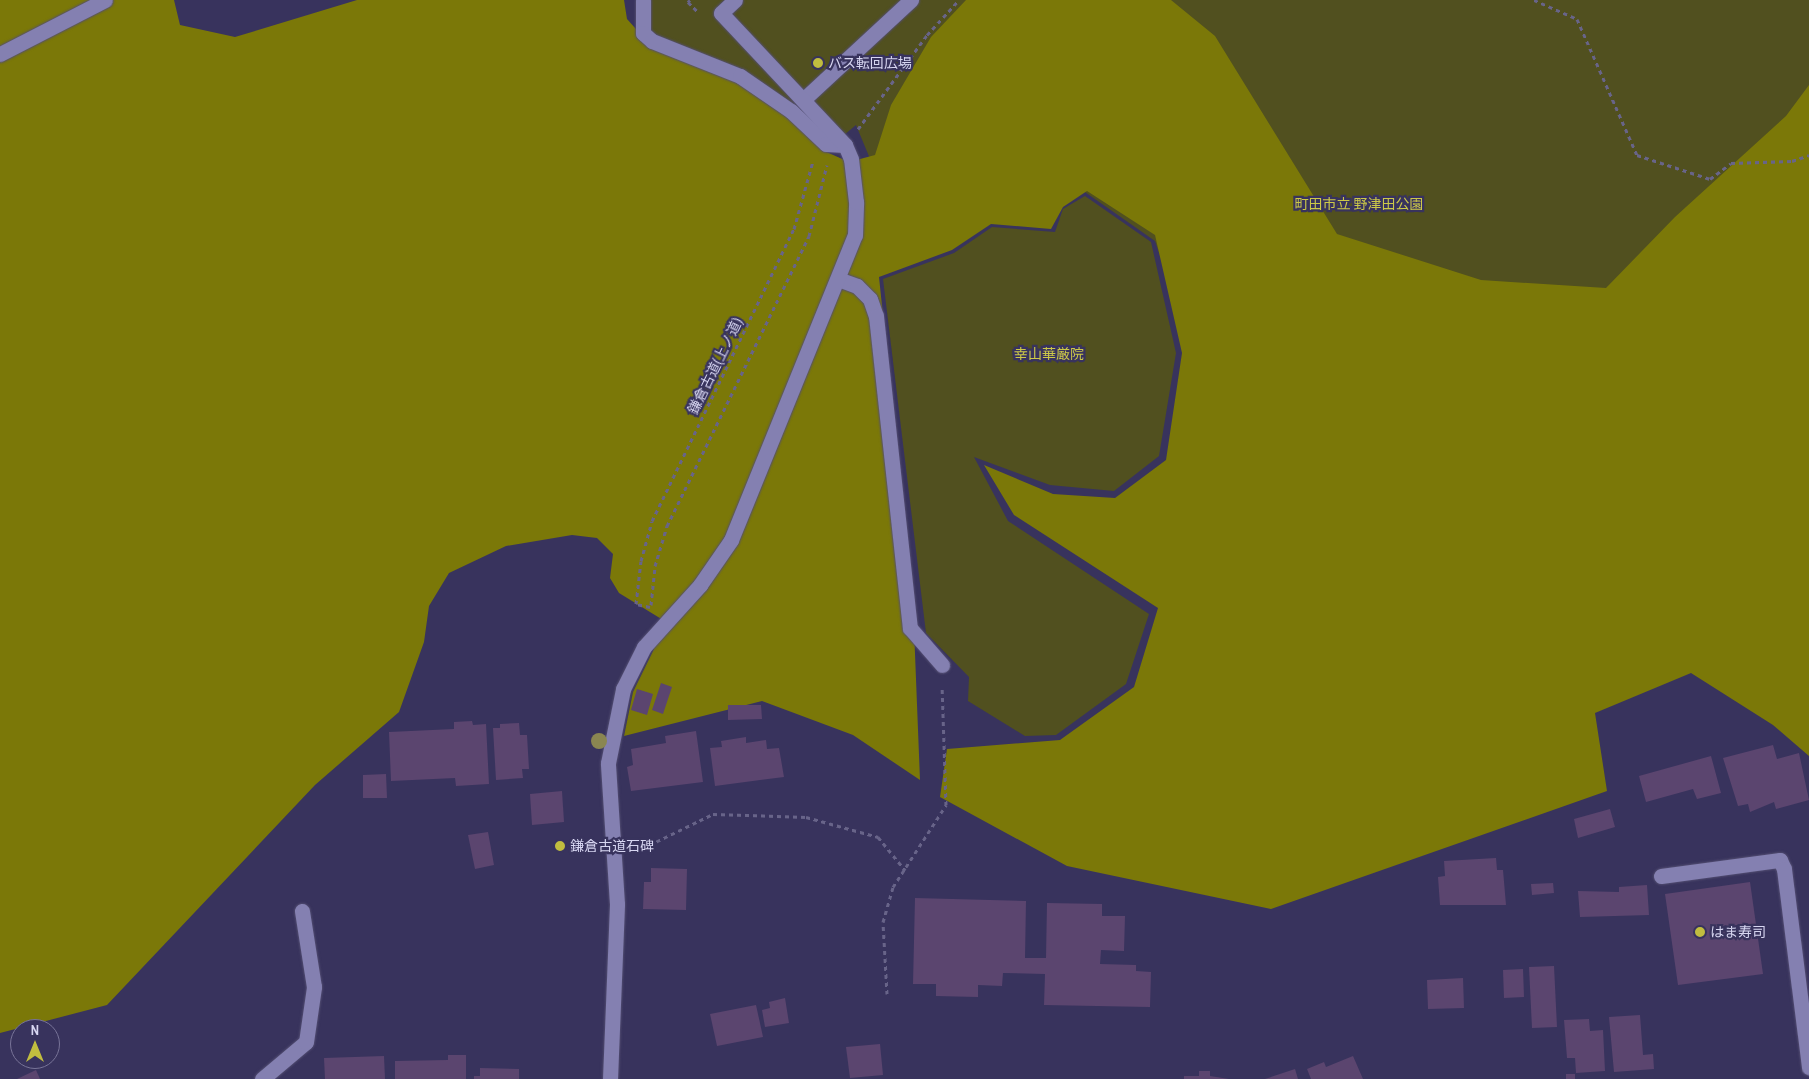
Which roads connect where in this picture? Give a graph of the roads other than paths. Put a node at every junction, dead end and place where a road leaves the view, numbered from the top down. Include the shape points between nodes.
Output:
1 (105, 0) edge
2 (643, 0) edge
3 (735, 0) edge
4 (911, 0) edge
5 (0, 54) edge
6 (804, 99) junction
7 (832, 143) junction
8 (838, 279) junction
9 (942, 665) road end
10 (1662, 876) dead end
11 (302, 910) dead end
12 (1809, 1067) edge
13 (262, 1079) edge
14 (610, 1079) edge

1 - 5 street
2 - 7 street via 643,33 652,41 740,76
3 - 6 street via 721,13
4 - 6 street
6 - 7 street
7 - 8 street via 851,159 857,218 855,235
8 - 9 street via 857,286 870,299 876,316 910,628
8 - 14 street via 731,540 700,585 661,628 631,668 612,735 608,786 617,904
10 - 12 street via 1780,860 1784,869
11 - 13 street via 314,987 306,1042

